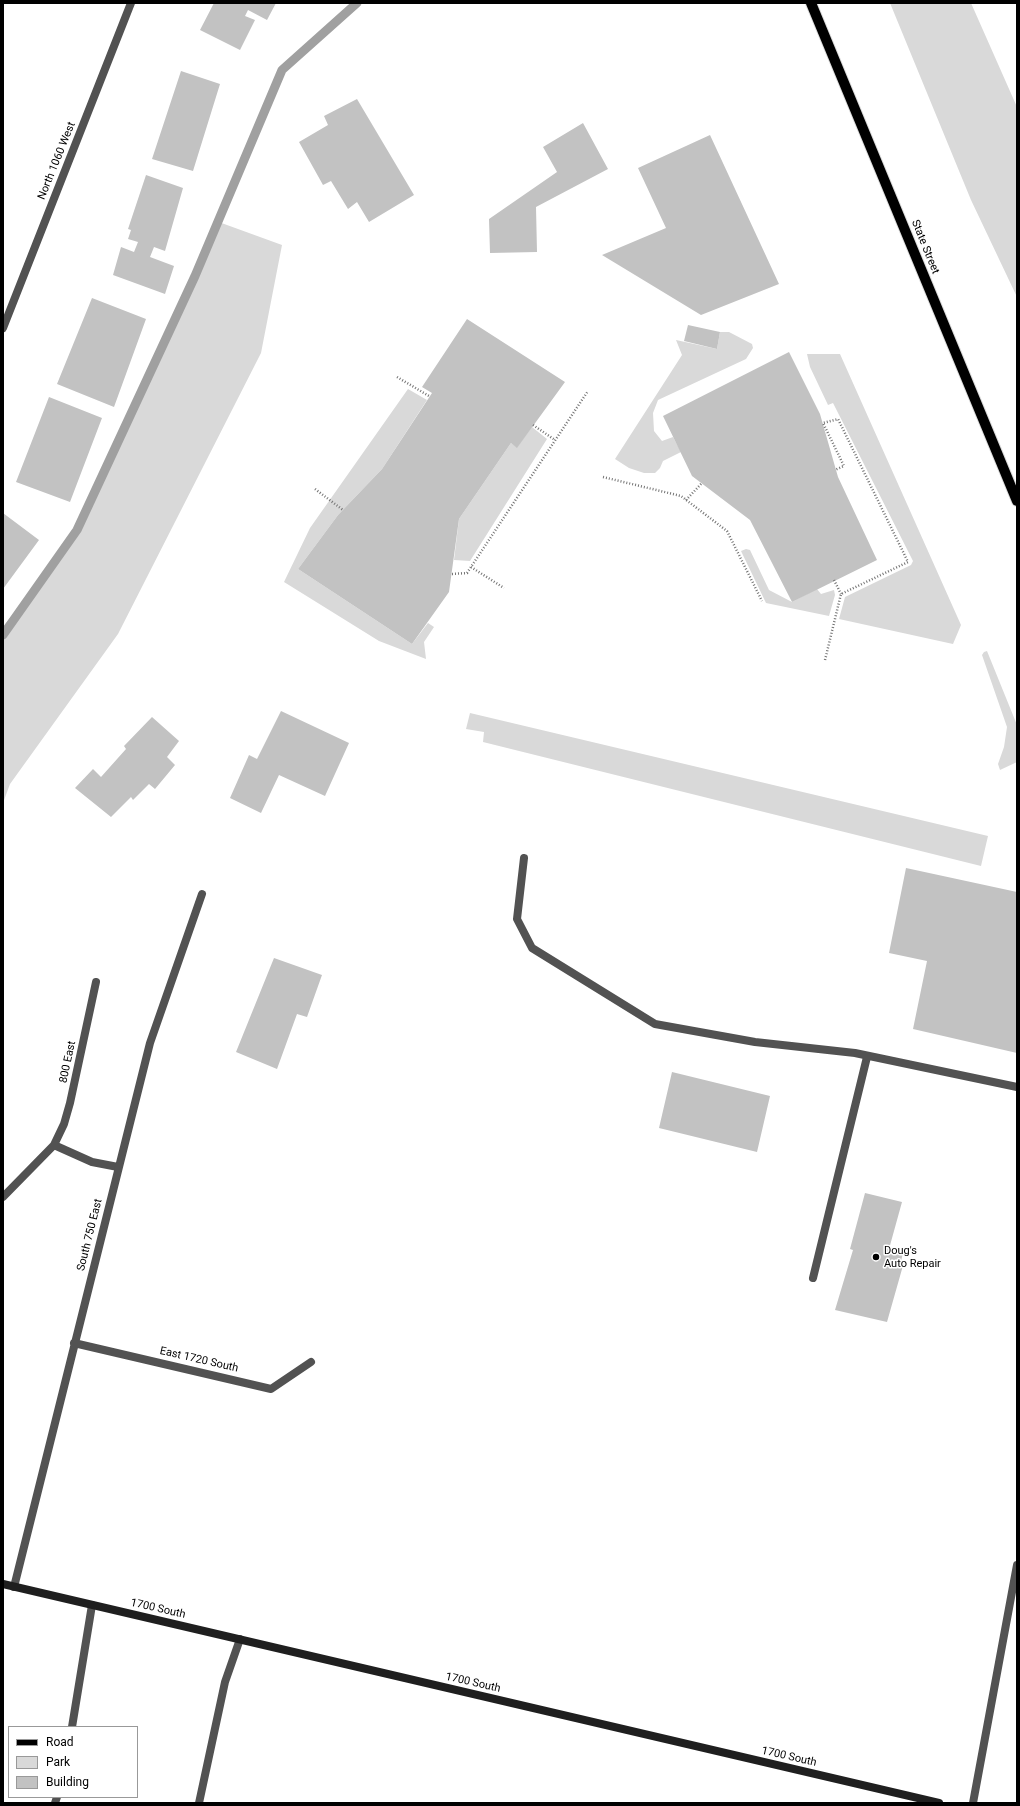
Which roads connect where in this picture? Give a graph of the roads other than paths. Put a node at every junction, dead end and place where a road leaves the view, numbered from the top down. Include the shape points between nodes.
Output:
1 (131, 3) edge
2 (811, 3) edge
3 (3, 328) edge
4 (1017, 501) edge
5 (524, 858) dead end
6 (202, 894) dead end
7 (96, 982) dead end
8 (867, 1057) junction
9 (1017, 1087) edge
10 (54, 1145) junction
11 (118, 1167) junction
12 (3, 1197) edge
13 (813, 1278) dead end
14 (74, 1343) junction
15 (311, 1362) dead end
16 (1017, 1565) edge
17 (3, 1584) edge
18 (1015, 1586) edge
19 (14, 1587) junction
20 (92, 1605) junction
21 (240, 1639) junction
22 (72, 1726) edge
23 (199, 1803) edge
24 (939, 1803) edge
25 (973, 1803) edge

1 - 3 street, North 1060 West
2 - 4 main road, State Street
5 - 8 street via 517,919 532,948 655,1024 755,1042 855,1053
6 - 11 street, South 750 East via 150,1043
7 - 10 street, 800 East via 68,1110
8 - 9 street
8 - 13 street
10 - 11 street via 92,1162
10 - 12 street, 800 East
11 - 14 street, South 750 East
14 - 15 street, East 1720 South via 271,1389
14 - 19 street, South 750 East
16 - 18 street
17 - 19 street, 1700 South
18 - 25 street
19 - 20 street, 1700 South
20 - 21 street, 1700 South
20 - 22 street
21 - 23 street via 225,1682
21 - 24 street, 1700 South

